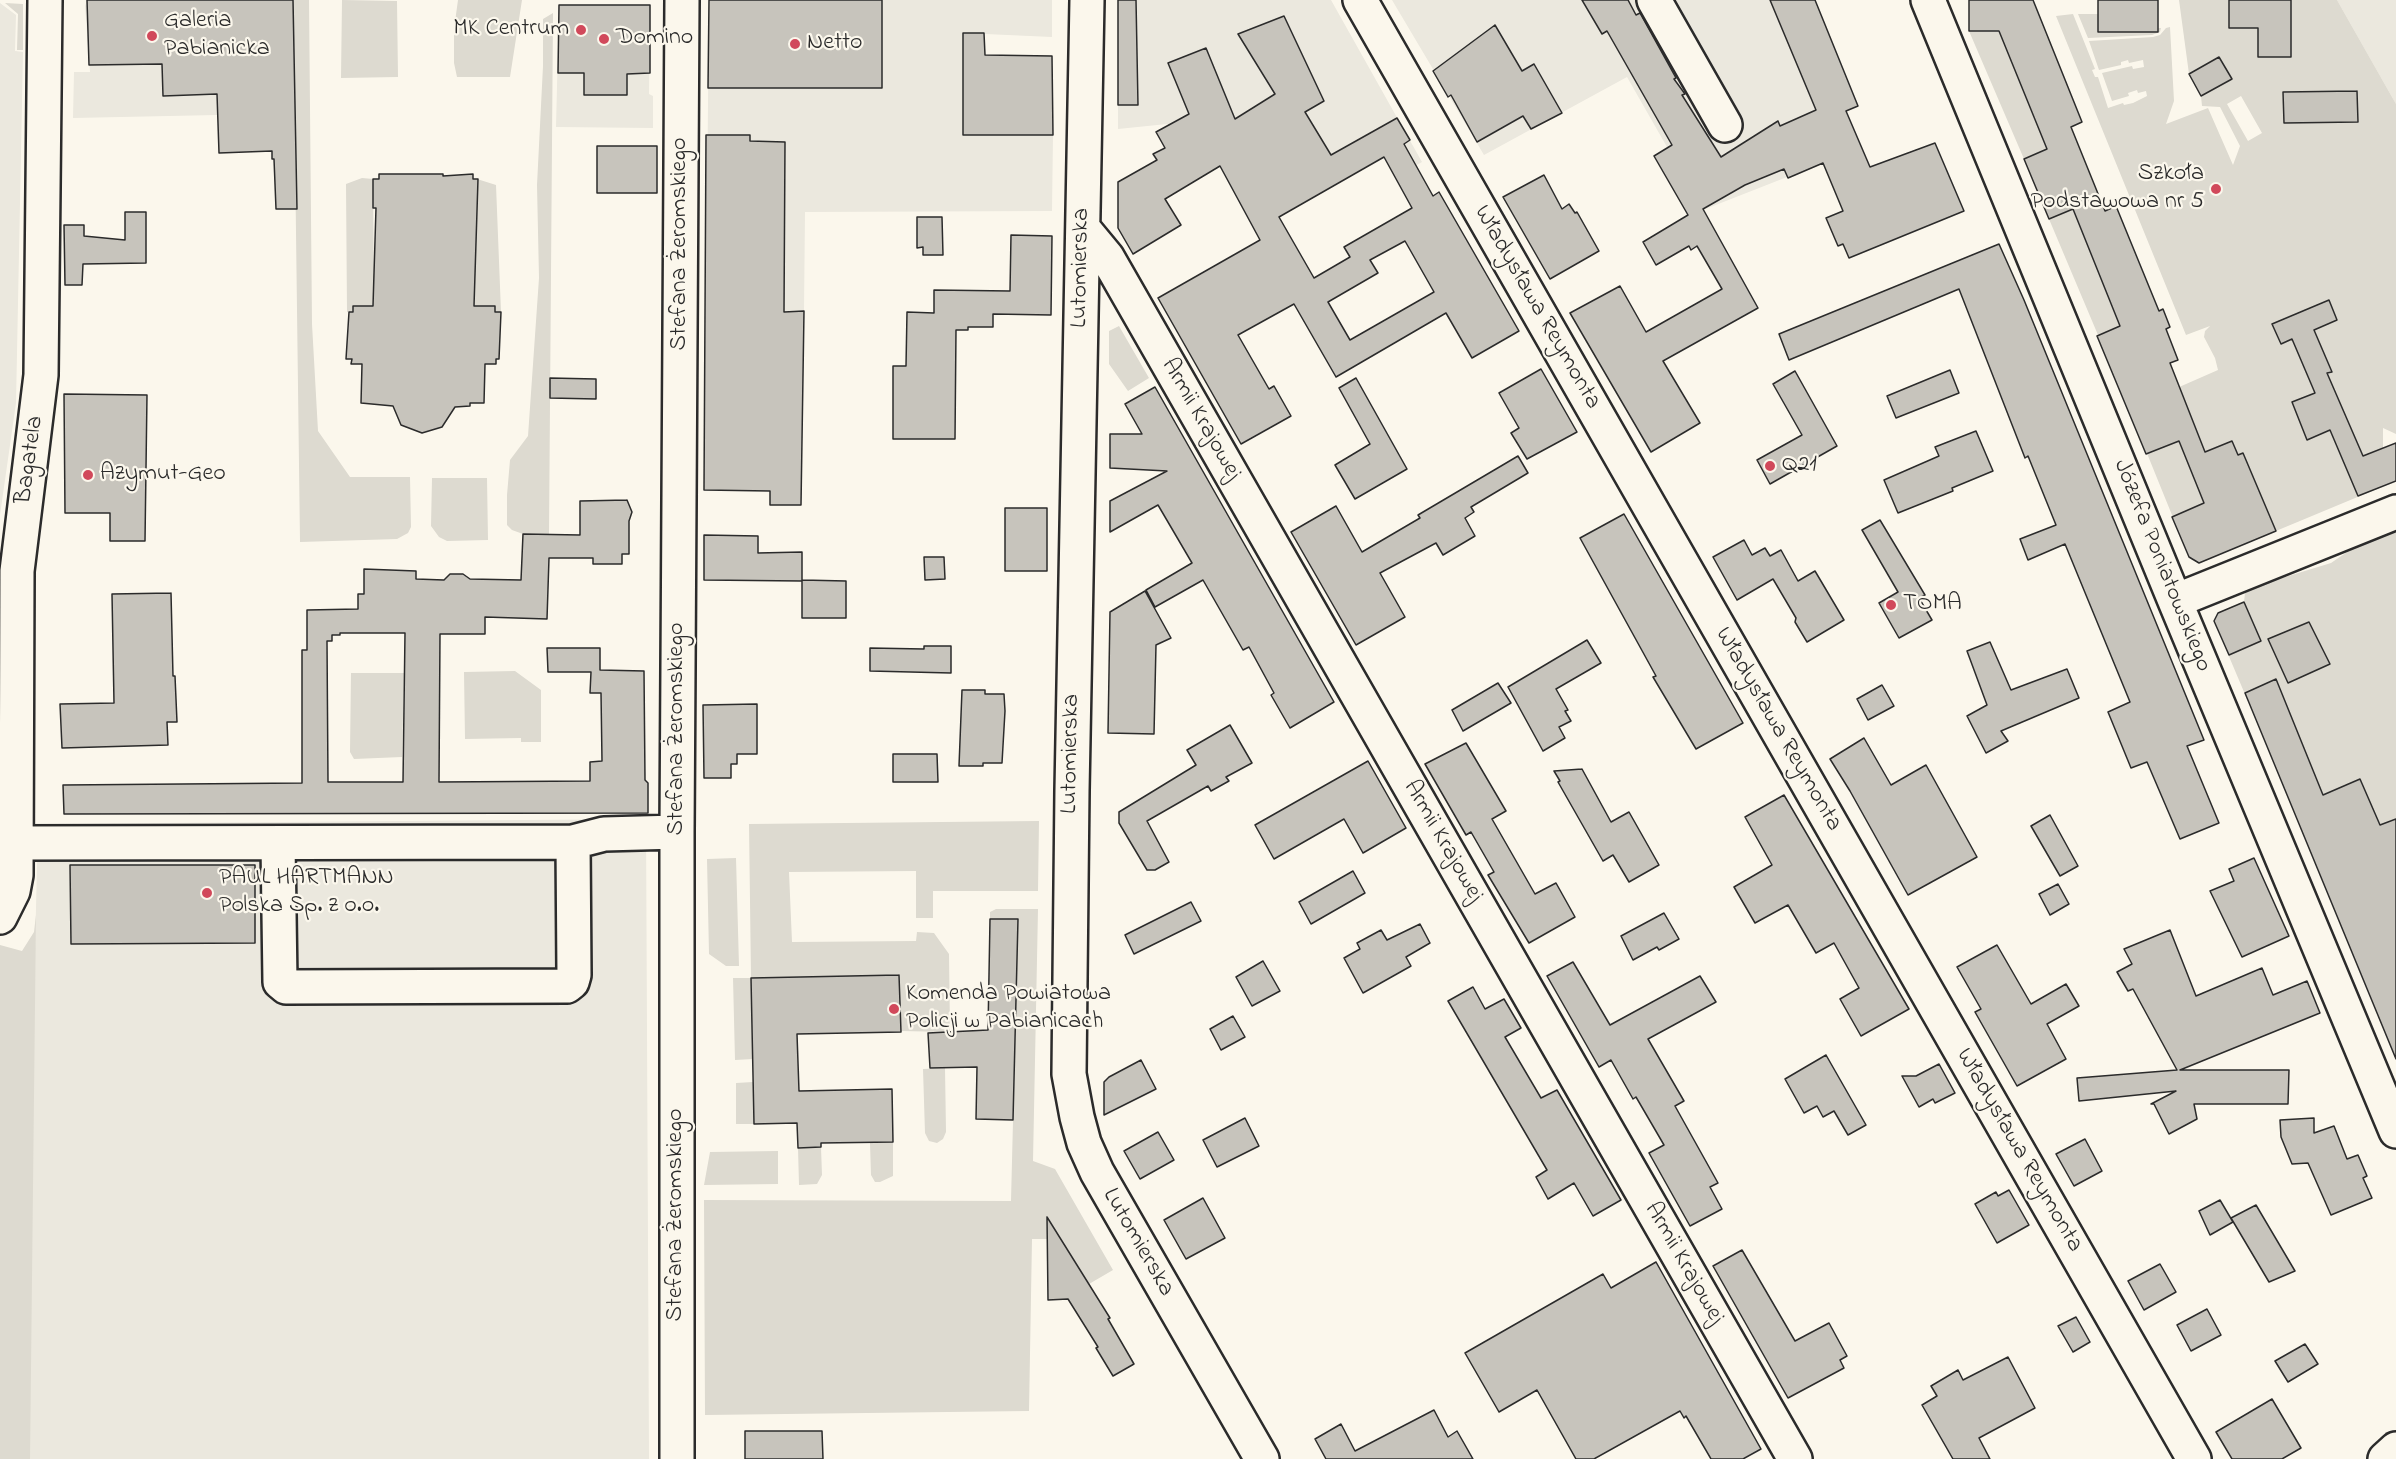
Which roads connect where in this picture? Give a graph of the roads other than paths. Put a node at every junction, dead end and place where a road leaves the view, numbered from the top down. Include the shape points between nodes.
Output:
1 (45, 0) edge
2 (682, 0) edge
3 (1087, 0) edge
4 (1360, 0) edge
5 (1654, 0) edge
6 (1928, 0) edge
7 (1725, 125) dead end
8 (1083, 228) junction
9 (2396, 512) edge
10 (2175, 601) junction
11 (677, 831) junction
12 (573, 842) junction
13 (16, 843) junction
14 (278, 844) junction
15 (0, 917) edge
16 (2396, 1131) edge
17 (2396, 1449) edge
18 (677, 1459) edge
19 (1262, 1459) edge
20 (1795, 1459) edge
21 (2194, 1459) edge
22 (2385, 1459) edge

1 - 13 street, Bagatela via 42,375 17,571
2 - 11 street, Stefana Żeromskiego
3 - 8 street, Lutomierska
4 - 21 street, Władysława Reymonta
5 - 7 street
6 - 10 street, Józefa Poniatowskiego
8 - 19 street, Lutomierska via 1069,1074 1084,1143 1097,1172
8 - 20 street, Armii Krajowej via 1107,257
9 - 10 street
10 - 16 street, Józefa Poniatowskiego
11 - 12 street via 604,834
11 - 18 street, Stefana Żeromskiego
12 - 14 street
12 - 14 street via 574,975 567,986 286,987 279,982
13 - 14 street
13 - 15 street, Bagatela via 13,891
17 - 22 street

